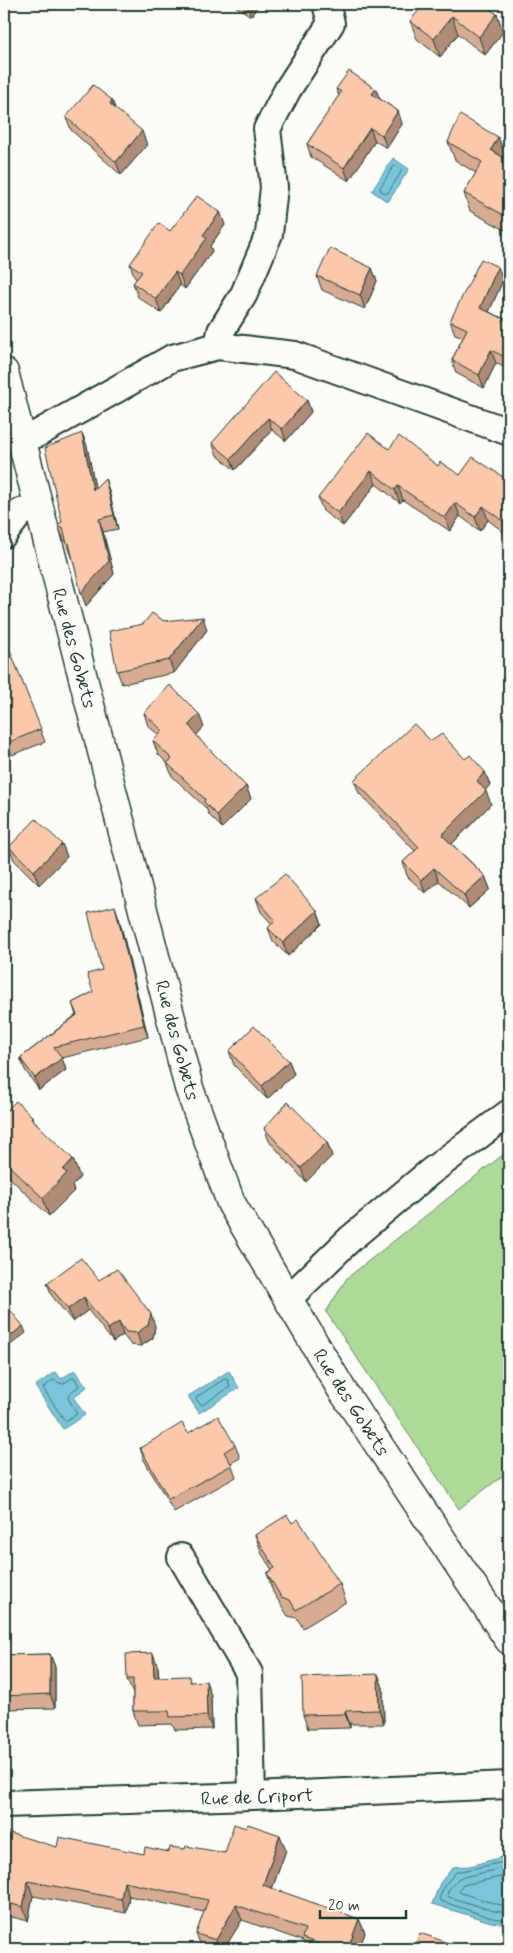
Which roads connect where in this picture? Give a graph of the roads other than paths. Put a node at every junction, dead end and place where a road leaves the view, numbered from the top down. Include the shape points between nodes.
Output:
1 (326, 4) edge
2 (218, 346) junction
3 (4, 372) edge
4 (509, 432) edge
5 (12, 436) edge
6 (38, 506) junction
7 (4, 534) edge
8 (509, 1113) edge
9 (288, 1298) junction
10 (180, 1557) dead end
11 (509, 1640) edge
12 (509, 1784) edge
13 (252, 1796) junction
14 (4, 1804) edge

1 - 2 street via 331,23 266,129 274,187 269,234 244,294 221,331
2 - 4 street via 295,355
2 - 5 street via 172,358 38,434
3 - 5 main road, Rue des Gobets
5 - 6 main road, Rue des Gobets
6 - 7 street via 21,512
6 - 9 main road, Rue des Gobets via 189,1088 231,1203
8 - 9 street via 430,1172
9 - 11 main road, Rue des Gobets via 342,1390
10 - 13 street via 249,1673
12 - 13 street, Rue de Criport
13 - 14 street, Rue de Criport

